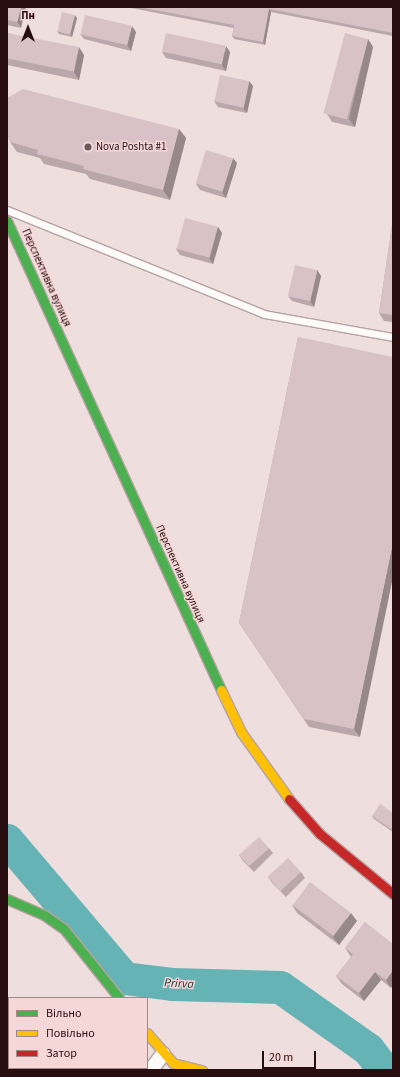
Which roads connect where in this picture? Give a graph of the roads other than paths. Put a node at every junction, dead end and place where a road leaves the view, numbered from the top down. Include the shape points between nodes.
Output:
1 (7, 210) edge
2 (7, 221) edge
3 (393, 337) edge
4 (393, 894) edge
5 (7, 898) edge
6 (118, 997) edge
7 (148, 1034) edge
8 (163, 1054) junction
9 (151, 1070) edge
10 (202, 1070) edge

1 - 3 lane via 264,314
2 - 4 street, Перспективна вулиця via 200,647 242,732 283,792 320,834
5 - 6 street via 44,915 64,929
7 - 8 street
8 - 9 street
8 - 10 street via 172,1063

